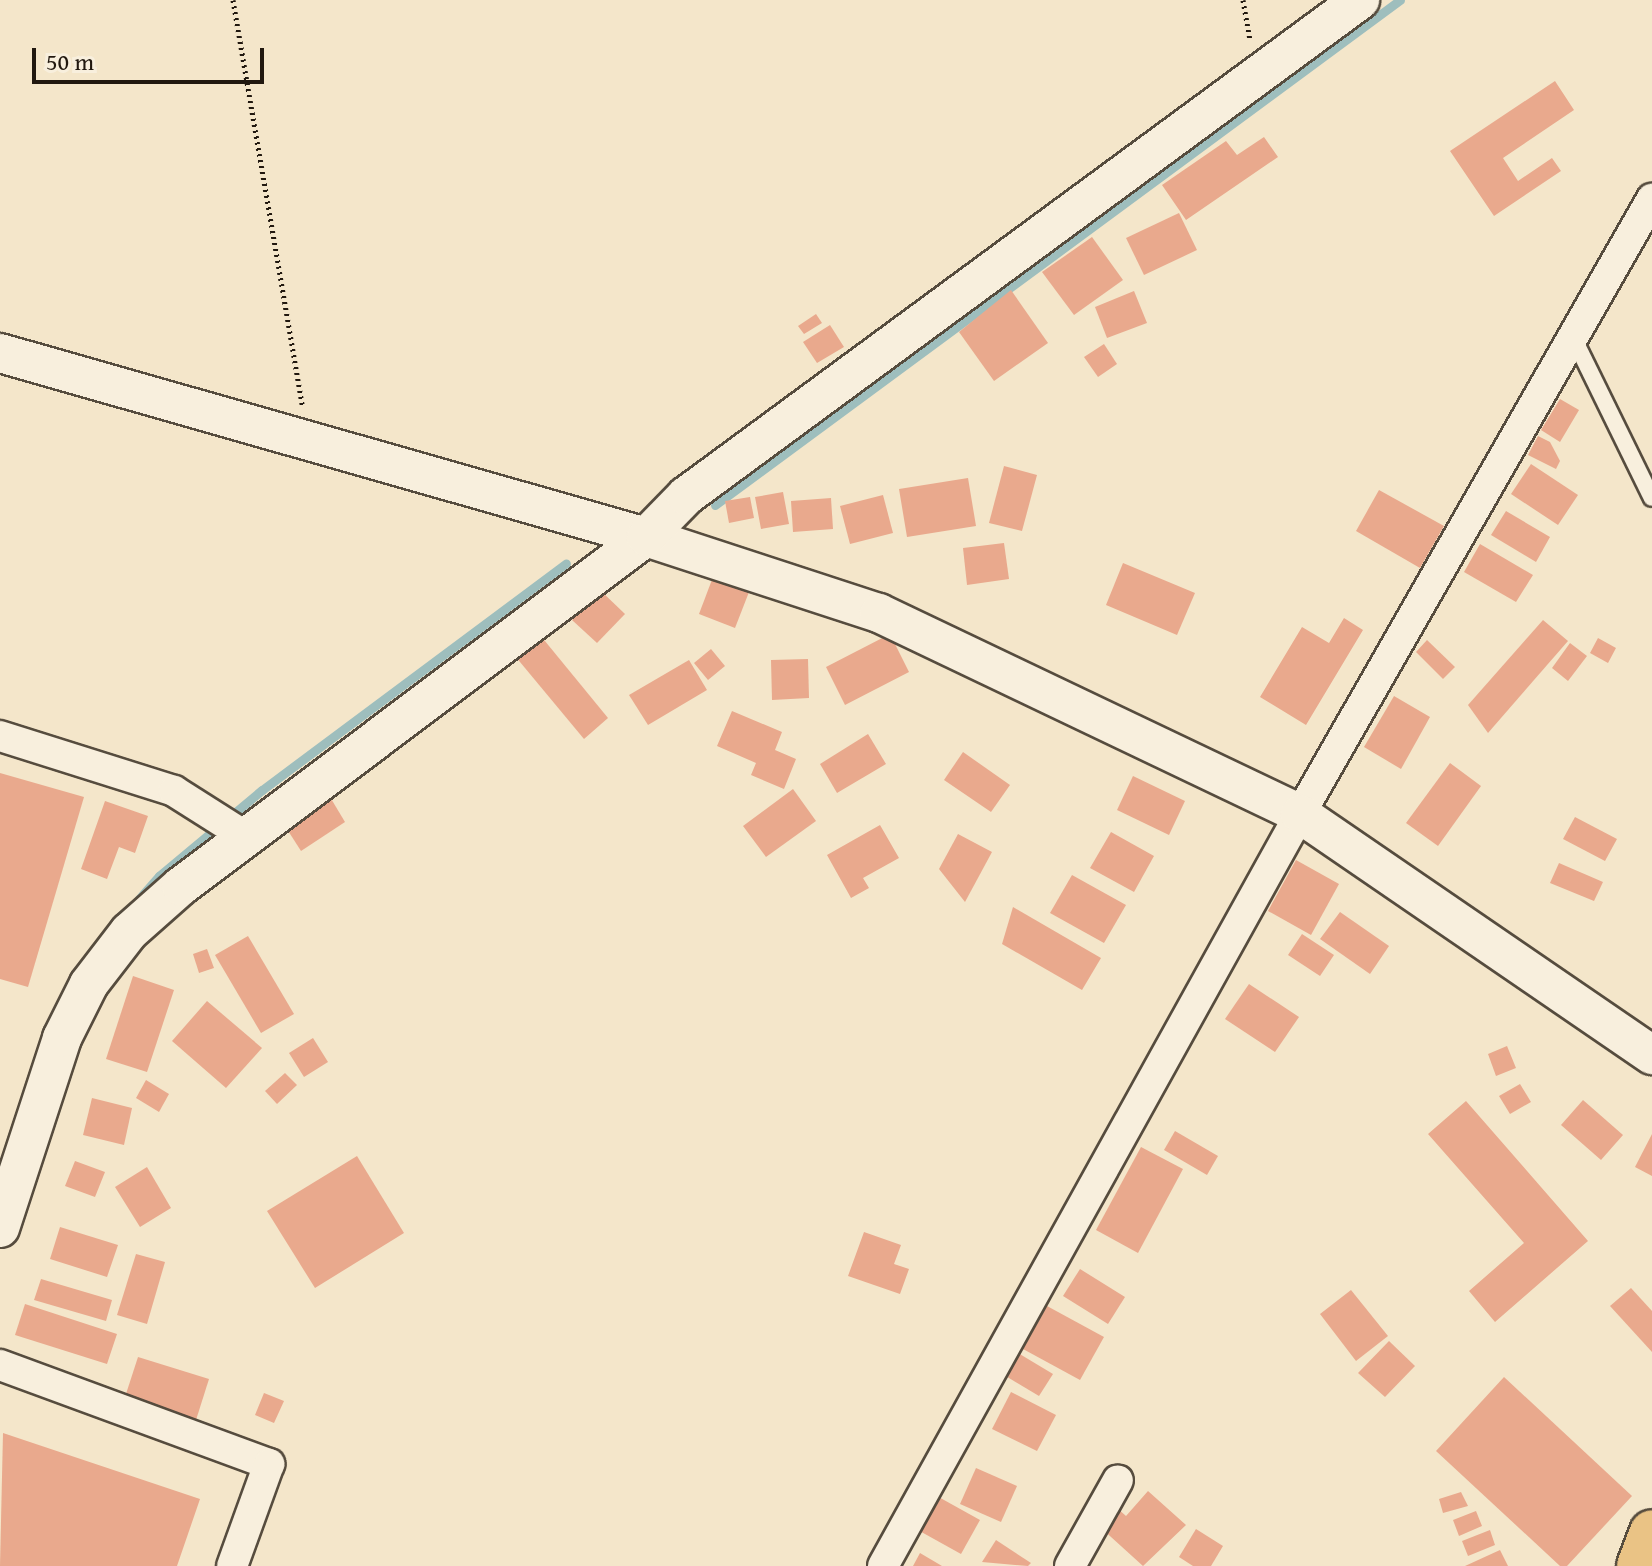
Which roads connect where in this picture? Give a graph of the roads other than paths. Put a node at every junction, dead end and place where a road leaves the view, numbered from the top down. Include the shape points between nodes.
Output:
1 (1360, 0) edge
2 (1652, 199) edge
3 (1573, 337) junction
4 (0, 353) edge
5 (1652, 498) edge
6 (646, 537) junction
7 (0, 736) edge
8 (1300, 814) junction
9 (244, 836) junction
10 (1652, 1055) edge
11 (0, 1228) edge
12 (0, 1365) edge
13 (1118, 1480) dead end
14 (1652, 1532) edge
15 (232, 1566) edge
16 (883, 1566) edge
17 (1070, 1566) edge
18 (1639, 1566) edge

1 - 6 street via 686,496
2 - 3 street
3 - 5 lane
3 - 8 street
4 - 6 street
6 - 8 street via 879,613
6 - 9 street
7 - 9 street via 174,791
8 - 10 street
8 - 16 street
9 - 11 street via 129,932 89,984 62,1038
12 - 15 street via 269,1464
13 - 17 street
14 - 18 highway

